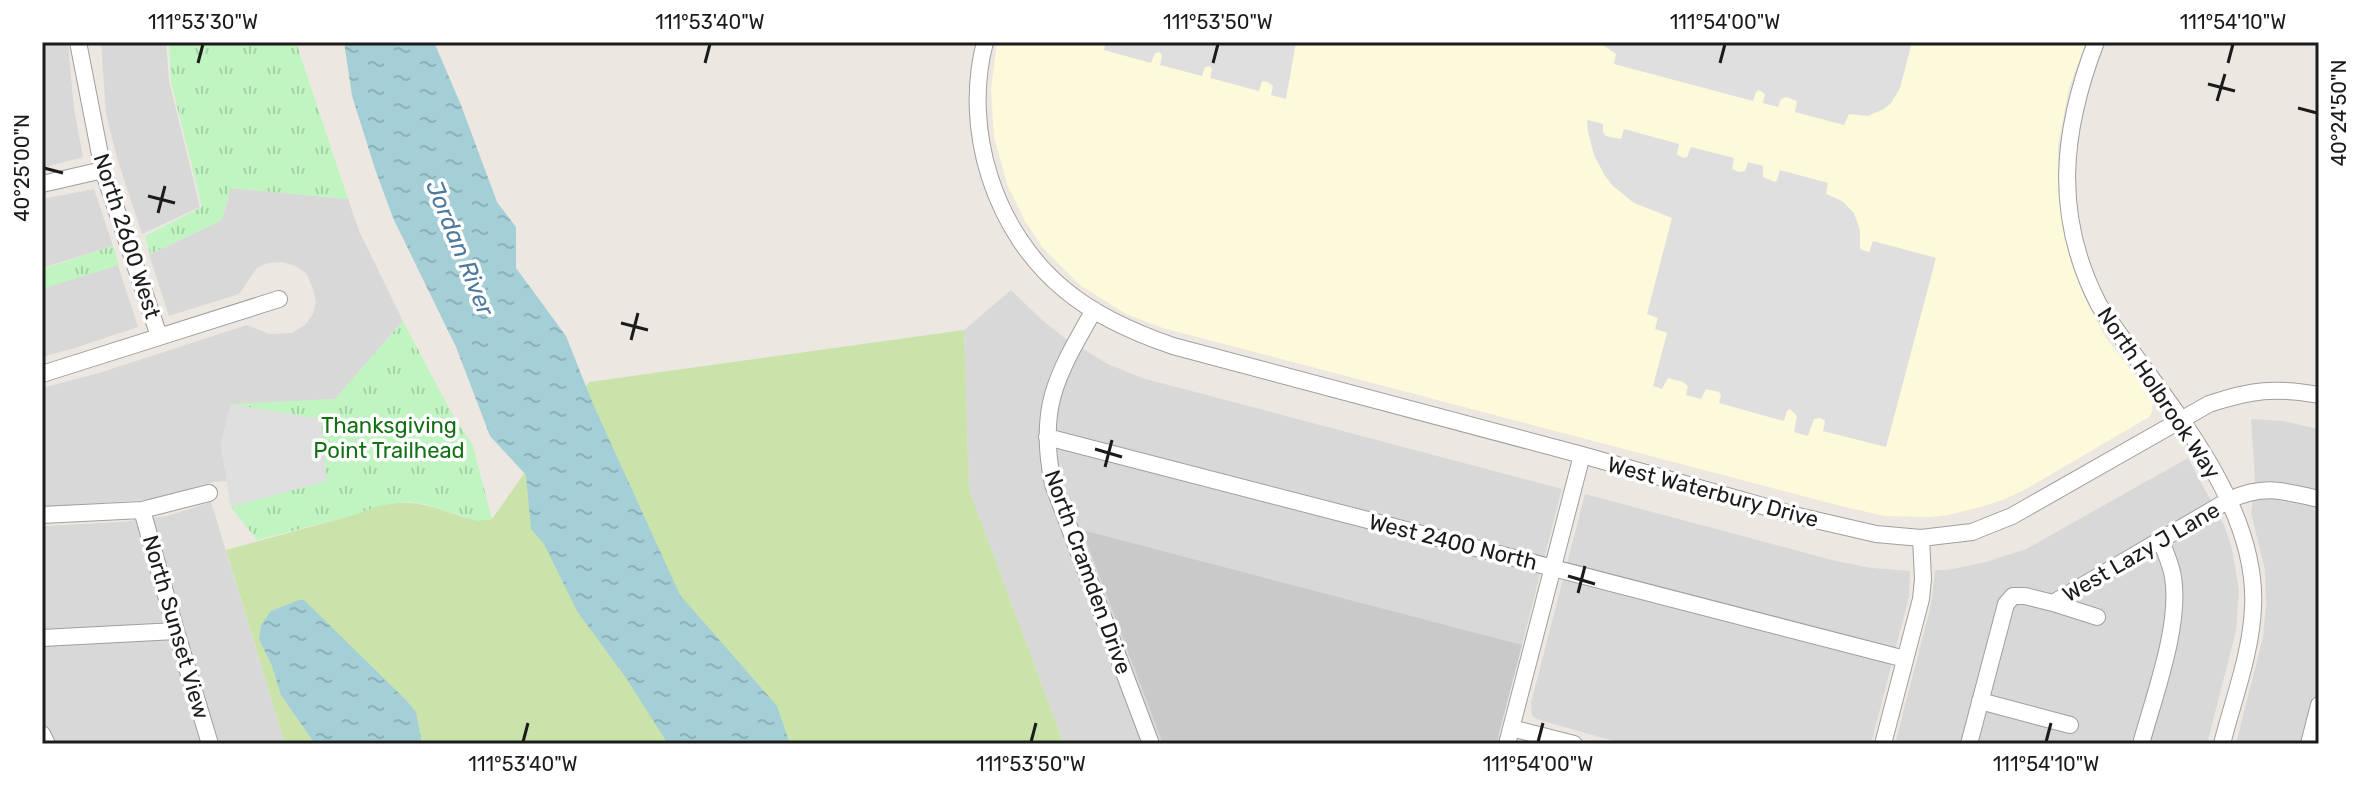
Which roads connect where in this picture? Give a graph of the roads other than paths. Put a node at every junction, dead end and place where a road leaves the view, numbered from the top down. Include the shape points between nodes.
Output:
1 (78, 42) edge
2 (985, 42) edge
3 (2096, 42) edge
4 (103, 170) junction
5 (42, 184) edge
6 (279, 299) dead end
7 (1094, 310) junction
8 (159, 336) junction
9 (42, 374) edge
10 (2319, 395) edge
11 (2181, 421) junction
12 (1047, 437) junction
13 (1582, 455) junction
14 (209, 493) dead end
15 (2319, 499) edge
16 (2229, 500) junction
17 (142, 510) junction
18 (42, 515) edge
19 (1921, 538) junction
20 (2161, 541) junction
21 (1553, 568) junction
22 (2053, 603) junction
23 (2097, 617) dead end
24 (176, 631) junction
25 (42, 638) edge
26 (1905, 659) junction
27 (1980, 701) junction
28 (2319, 705) edge
29 (2070, 725) dead end
30 (42, 734) edge
31 (1509, 736) edge
32 (47, 744) edge
33 (210, 744) edge
34 (1151, 744) edge
35 (1574, 744) edge
36 (1883, 744) edge
37 (1969, 744) edge
38 (2141, 744) edge
39 (2222, 744) edge
40 (2309, 744) edge

1 - 4 street, North 2600 West
2 - 7 street, West Waterbury Drive via 977,107 992,182 1038,263
3 - 11 street, North Holbrook Way via 2074,105 2068,147 2067,206 2074,245 2099,305
4 - 5 street
4 - 8 street, North 2600 West
6 - 8 street
7 - 12 street, North Cramden Drive via 1058,379 1048,409
7 - 13 street, West Waterbury Drive via 1173,346
8 - 9 street
10 - 11 street, West Waterbury Drive via 2276,389 2241,393
11 - 16 street, North Holbrook Way
11 - 19 street, West Waterbury Drive via 2012,516 1972,532
12 - 21 street, West 2400 North
12 - 34 street, North Cramden Drive via 1053,484
13 - 19 street, West Waterbury Drive via 1798,516
13 - 21 street
14 - 17 street
15 - 16 street, West Lazy J Lane via 2263,489
16 - 20 street, West Lazy J Lane
16 - 39 street, North Holbrook Way via 2248,553 2253,604
17 - 18 street
17 - 24 street, North Sunset View
19 - 26 street via 1921,599
20 - 22 street, West Lazy J Lane
20 - 38 street via 2173,575 2173,620
21 - 26 street, West 2400 North
21 - 31 street
22 - 23 street, West Lazy J Lane
22 - 27 street, West Lazy J Lane via 2013,596 2006,604
24 - 25 street
24 - 33 street, North Sunset View
26 - 36 street
27 - 29 street
27 - 37 street
28 - 40 street
30 - 32 street
31 - 35 street

